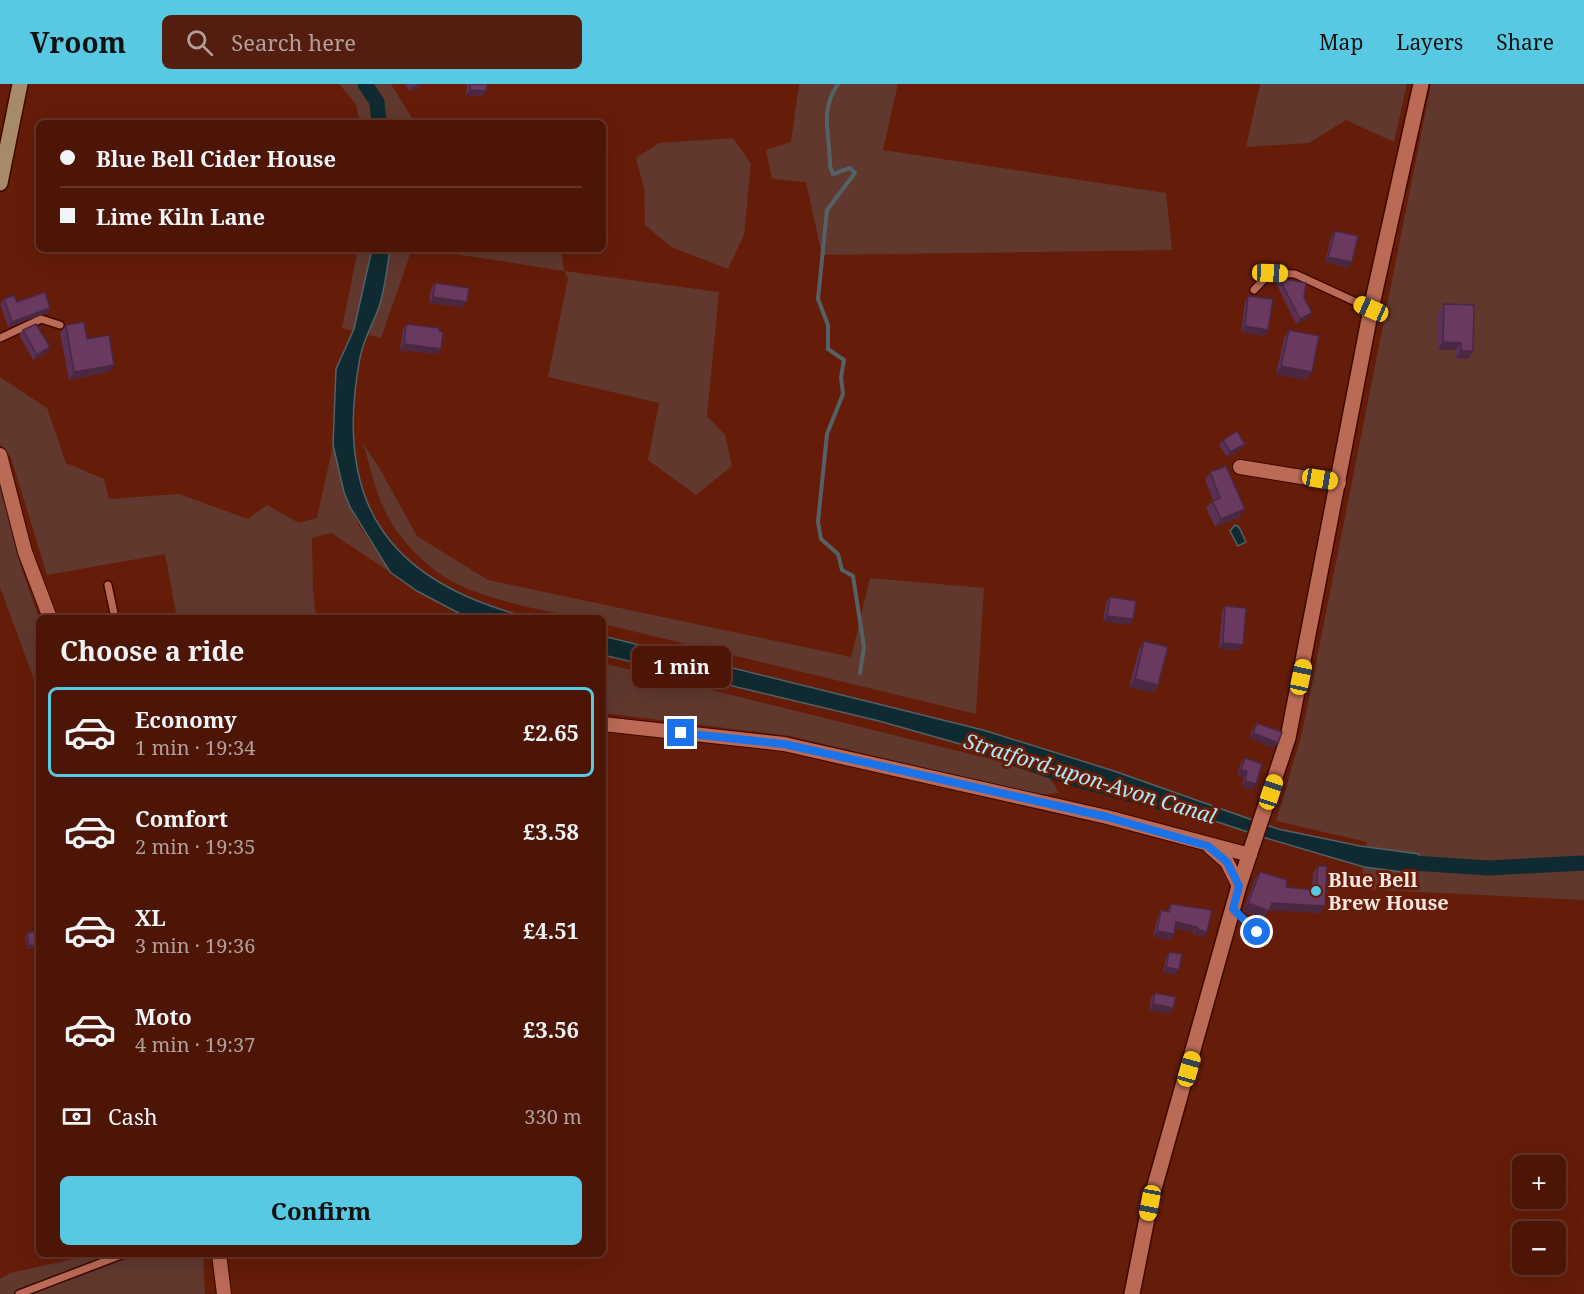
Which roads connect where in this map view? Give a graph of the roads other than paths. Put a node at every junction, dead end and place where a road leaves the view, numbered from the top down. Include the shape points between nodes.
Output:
1 (20, 84) edge
2 (1421, 84) edge
3 (0, 183) edge
4 (1254, 290) dead end
5 (1371, 309) junction
6 (60, 325) dead end
7 (0, 338) edge
8 (0, 455) edge
9 (1240, 467) dead end
10 (1339, 483) junction
11 (108, 585) dead end
12 (49, 615) edge
13 (114, 615) edge
14 (606, 724) edge
15 (1208, 846) junction
16 (1252, 848) junction
17 (1239, 886) junction
18 (1233, 909) junction
19 (1257, 932) dead end
20 (116, 1257) edge
21 (219, 1257) edge
22 (20, 1294) edge
23 (224, 1294) edge
24 (1132, 1294) edge

1 - 3 main road
2 - 5 street
4 - 5 lane via 1270,273 1295,274
5 - 10 street
6 - 7 lane via 41,319
8 - 12 street via 25,552
9 - 10 street
10 - 16 street via 1288,738
11 - 13 lane
14 - 15 street via 784,744 1107,817
15 - 16 street
15 - 17 street via 1227,862
16 - 17 street
17 - 18 street
18 - 19 lane
18 - 24 street via 1150,1203
20 - 22 lane
21 - 23 street

